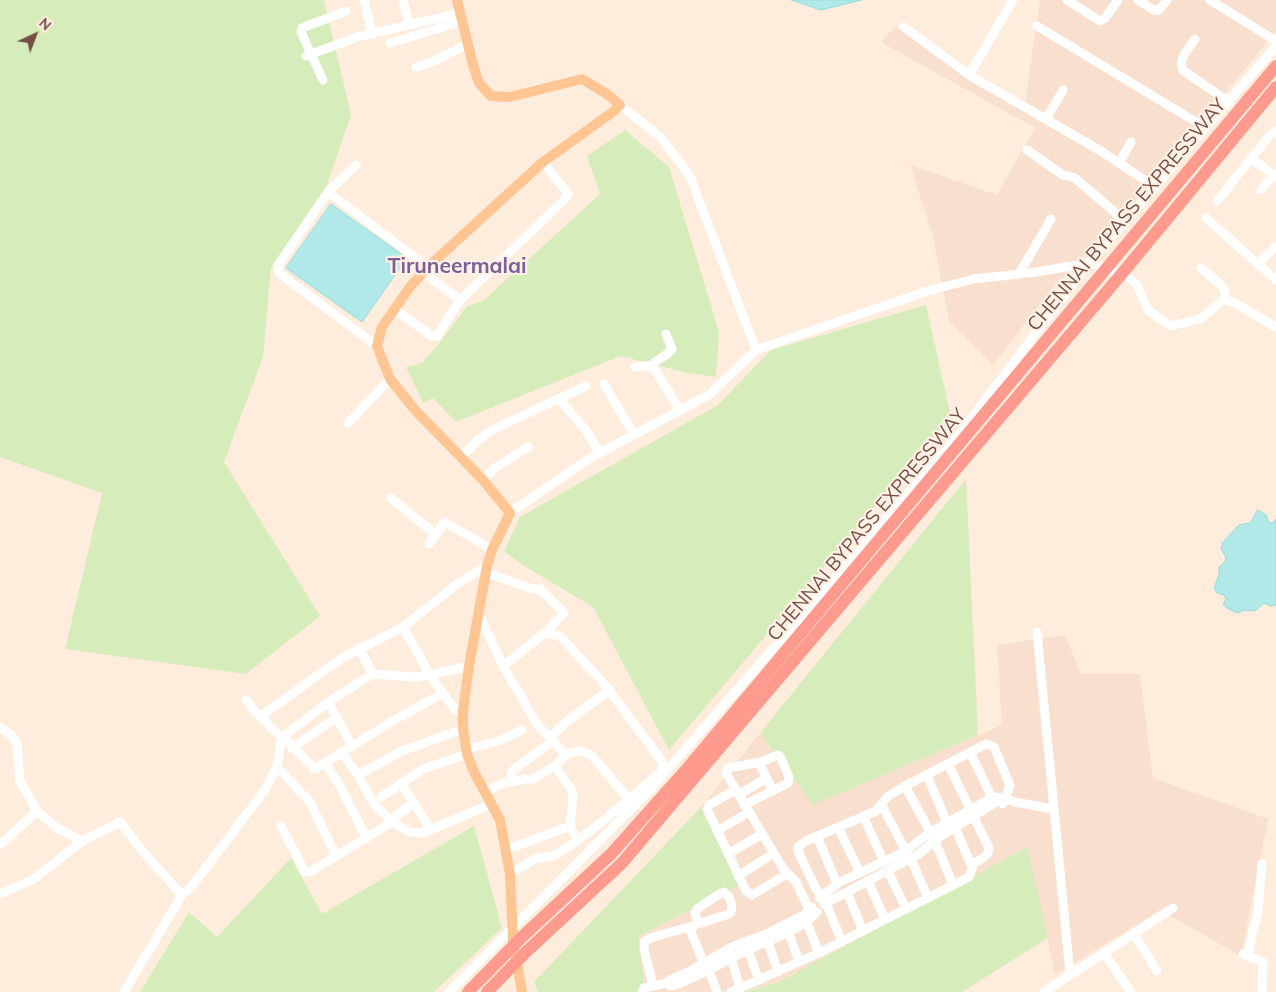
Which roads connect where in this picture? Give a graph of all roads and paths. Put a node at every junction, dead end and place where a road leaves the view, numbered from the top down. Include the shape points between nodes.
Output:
1 (364, 0) edge
2 (402, 0) edge
3 (457, 0) edge
4 (1013, 0) edge
5 (1067, 0) edge
6 (1118, 0) edge
7 (1138, 0) edge
8 (1167, 0) edge
9 (1210, 0) edge
10 (346, 11) dead end
11 (462, 17) junction
12 (409, 24) junction
13 (1037, 26) dead end
14 (904, 27) dead end
15 (372, 34) junction
16 (1195, 39) dead end
17 (1276, 40) edge
18 (390, 43) dead end
19 (468, 44) junction
20 (1276, 46) edge
21 (309, 55) junction
22 (1276, 66) edge
23 (416, 67) dead end
24 (969, 75) junction
25 (323, 80) dead end
26 (1276, 87) edge
27 (1063, 90) dead end
28 (1229, 102) junction
29 (620, 105) junction
30 (1046, 119) junction
31 (1206, 128) junction
32 (1276, 131) edge
33 (1132, 142) dead end
34 (1027, 150) dead end
35 (1251, 159) junction
36 (543, 162) junction
37 (1119, 163) junction
38 (356, 165) dead end
39 (1275, 175) edge
40 (1156, 187) junction
41 (1262, 190) dead end
42 (328, 192) junction
43 (1217, 201) dead end
44 (1206, 218) dead end
45 (1051, 219) dead end
46 (1126, 222) junction
47 (1276, 246) edge
48 (1089, 263) junction
49 (1259, 263) junction
50 (1201, 268) dead end
51 (426, 269) junction
52 (1019, 274) junction
53 (1276, 280) edge
54 (1224, 299) junction
55 (460, 300) junction
56 (394, 309) junction
57 (1276, 327) edge
58 (666, 334) dead end
59 (377, 346) junction
60 (756, 350) junction
61 (653, 365) junction
62 (635, 367) dead end
63 (390, 379) junction
64 (604, 384) dead end
65 (586, 386) dead end
66 (560, 400) junction
67 (987, 405) junction
68 (680, 410) junction
69 (348, 423) dead end
70 (634, 435) junction
71 (959, 439) junction
72 (528, 447) dead end
73 (600, 453) junction
74 (460, 458) junction
75 (483, 480) junction
76 (391, 498) dead end
77 (510, 513) junction
78 (436, 535) junction
79 (429, 544) dead end
80 (492, 550) junction
81 (487, 570) junction
82 (478, 612) junction
83 (403, 626) junction
84 (546, 632) junction
85 (1037, 632) dead end
86 (359, 648) junction
87 (469, 666) junction
88 (503, 666) junction
89 (372, 674) junction
90 (430, 676) junction
91 (610, 690) junction
92 (443, 693) junction
93 (246, 700) dead end
94 (328, 702) junction
95 (463, 711) junction
96 (337, 717) junction
97 (264, 720) junction
98 (0, 727) edge
99 (463, 729) junction
100 (522, 730) dead end
101 (282, 738) junction
102 (551, 739) junction
103 (352, 746) junction
104 (292, 748) junction
105 (467, 751) junction
106 (970, 752) junction
107 (342, 753) junction
108 (566, 755) junction
109 (325, 763) junction
110 (759, 763) junction
111 (948, 764) junction
112 (555, 766) junction
113 (277, 767) junction
114 (358, 775) junction
115 (927, 775) junction
116 (513, 782) junction
117 (762, 782) dead end
118 (402, 783) junction
119 (905, 786) junction
120 (773, 791) junction
121 (486, 792) junction
122 (737, 792) junction
123 (382, 797) dead end
124 (992, 798) junction
125 (1004, 800) junction
126 (414, 803) junction
127 (632, 803) junction
128 (492, 804) junction
129 (881, 804) junction
130 (747, 809) junction
131 (1054, 809) junction
132 (37, 811) junction
133 (972, 813) junction
134 (863, 816) junction
135 (391, 821) junction
136 (951, 825) junction
137 (281, 826) dead end
138 (570, 826) junction
139 (838, 827) junction
140 (431, 830) junction
141 (717, 831) junction
142 (762, 834) junction
143 (817, 836) junction
144 (932, 837) junction
145 (367, 839) junction
146 (82, 841) junction
147 (577, 841) junction
148 (0, 845) edge
149 (506, 850) junction
150 (728, 854) junction
151 (774, 854) junction
152 (908, 855) junction
153 (336, 856) junction
154 (888, 860) junction
155 (1262, 864) dead end
156 (972, 867) junction
157 (892, 869) junction
158 (860, 873) junction
159 (510, 874) junction
160 (787, 874) junction
161 (738, 876) junction
162 (868, 881) junction
163 (837, 884) junction
164 (953, 885) junction
165 (847, 892) junction
166 (0, 894) edge
167 (182, 895) junction
168 (928, 898) junction
169 (815, 907) junction
170 (1173, 908) dead end
171 (906, 909) junction
172 (885, 919) junction
173 (863, 930) junction
174 (788, 931) junction
175 (517, 933) junction
176 (1133, 933) junction
177 (767, 937) junction
178 (842, 942) junction
179 (748, 950) junction
180 (819, 953) junction
181 (1104, 953) junction
182 (730, 954) junction
183 (799, 961) junction
184 (707, 967) junction
185 (1157, 971) dead end
186 (778, 972) junction
187 (1064, 979) junction
188 (759, 980) junction
189 (653, 986) junction
190 (668, 987) edge
191 (740, 988) junction
192 (124, 992) edge
193 (449, 992) edge
194 (468, 992) edge
195 (487, 992) edge
196 (522, 992) edge
197 (526, 992) edge
198 (642, 992) edge
199 (717, 992) edge
200 (731, 992) edge
201 (1044, 992) edge
202 (1131, 992) edge
203 (1262, 992) edge

1 - 15 street
2 - 12 street
3 - 11 main road
4 - 24 street
5 - 6 street via 1100,21
7 - 8 street via 1159,10
9 - 17 street
10 - 21 street via 302,28
11 - 12 street
11 - 18 street
11 - 19 main road
12 - 15 street
13 - 31 street
14 - 24 street
15 - 21 street
16 - 28 street via 1180,62 1181,67
19 - 23 street
19 - 29 main road via 479,83 491,96 510,97 582,79
20 - 28 street
21 - 25 street
22 - 67 highway, CHENNAI BYPASS EXPRESSWAY via 1094,285
24 - 30 street
26 - 195 highway, CHENNAI BYPASS EXPRESSWAY via 1106,293 622,863
27 - 30 street
28 - 31 street
29 - 36 main road
29 - 60 street via 660,137 689,174
30 - 37 street
31 - 40 street
32 - 35 street
33 - 37 street
34 - 46 street via 1063,174 1075,178
35 - 39 street
35 - 43 street
36 - 51 main road
36 - 55 street via 568,194
37 - 40 street
38 - 42 street
39 - 41 street
40 - 46 street
42 - 51 street
42 - 59 street via 278,265 278,270
44 - 49 street
45 - 52 street
46 - 48 street
47 - 49 street
48 - 52 street
48 - 54 street via 1127,276 1137,285 1148,310 1171,326 1200,318
48 - 67 street
49 - 53 street
50 - 54 street via 1223,287
51 - 55 street
51 - 56 main road
52 - 60 street via 974,279 927,290
54 - 57 street via 1235,302
55 - 56 street via 435,337
56 - 59 main road via 382,328
58 - 61 street via 672,349
59 - 63 main road
60 - 68 street via 710,394
61 - 62 street
61 - 68 street
63 - 69 street
63 - 74 main road
64 - 70 street
65 - 66 street
66 - 73 street
66 - 74 street via 492,430
67 - 71 highway, CHENNAI BYPASS EXPRESSWAY
68 - 70 street
70 - 73 street
71 - 127 street
71 - 175 highway, CHENNAI BYPASS EXPRESSWAY via 685,771 611,854
72 - 75 street via 496,467
73 - 77 street
74 - 75 main road
75 - 77 main road
76 - 78 street
77 - 80 main road
78 - 79 street
78 - 80 street via 445,522
80 - 81 main road
81 - 82 main road
81 - 83 street via 456,584
81 - 84 street via 540,589 562,611 563,615
82 - 87 main road
82 - 88 street
83 - 86 street
83 - 90 street
84 - 88 street
84 - 91 street via 561,637
85 - 131 street
86 - 89 street
86 - 97 street via 264,714
87 - 90 street
87 - 95 main road
88 - 102 street via 538,724
89 - 90 street
89 - 94 street
90 - 92 street
91 - 102 street via 567,722
91 - 127 street via 662,760 662,771
92 - 95 street via 455,710
92 - 103 street
93 - 97 street
94 - 96 street
94 - 101 street
95 - 99 main road
96 - 103 street
96 - 104 street
97 - 101 street
98 - 132 street via 13,737 20,781
99 - 105 main road
99 - 114 street via 402,752
100 - 105 street
101 - 104 street
101 - 113 street
102 - 108 street
102 - 116 street via 513,770
103 - 107 street
104 - 109 street via 315,769
105 - 118 street via 423,769
105 - 121 main road
106 - 111 street
106 - 124 street
106 - 125 street via 986,744 994,747 1009,780 1010,789
107 - 109 street
107 - 114 street
108 - 112 street
108 - 127 street via 579,751 591,755
109 - 145 street
110 - 120 street
110 - 120 street via 778,755 781,759 789,781
110 - 122 street via 726,770
111 - 115 street
111 - 133 street
112 - 116 street via 533,779
112 - 138 street via 573,796
113 - 153 street via 310,802
113 - 167 street via 265,790
114 - 135 street via 374,804
115 - 119 street
115 - 136 street
116 - 121 street
117 - 122 street
118 - 123 street
118 - 126 street
119 - 129 street
119 - 144 street
120 - 130 street
121 - 128 main road
122 - 130 street
122 - 141 street via 707,807
124 - 125 street
124 - 133 street
125 - 131 street via 1011,804
125 - 133 street
126 - 135 street
126 - 140 street
127 - 147 street
127 - 175 street
128 - 140 street
128 - 149 main road via 500,820
129 - 134 street via 876,811
129 - 152 street
130 - 141 street
130 - 142 street
131 - 187 street
132 - 146 street
132 - 148 street
133 - 136 street
133 - 156 street via 989,850 985,858
134 - 139 street
134 - 154 street
135 - 140 street via 409,832
135 - 145 street
136 - 144 street
136 - 156 street
137 - 153 street via 305,872 314,871
138 - 147 street
138 - 149 street
139 - 143 street
139 - 158 street
141 - 150 street
142 - 150 street
142 - 151 street
143 - 163 street
143 - 169 street via 800,844 797,849 816,889
144 - 152 street
144 - 164 street
145 - 153 street
146 - 166 street via 34,879
146 - 167 street via 120,822
147 - 159 street via 553,856 535,859
149 - 159 main road
150 - 161 street
151 - 160 street
151 - 161 street
152 - 154 street
152 - 157 street
152 - 168 street
154 - 157 street
154 - 158 street
155 - 203 street via 1258,912 1246,956 1263,962
156 - 164 street via 969,877
157 - 162 street
157 - 171 street
158 - 163 street
159 - 175 main road
160 - 161 street via 752,895
160 - 169 street
162 - 165 street
162 - 172 street
163 - 169 street
164 - 168 street
165 - 169 street
165 - 173 street
167 - 192 street
168 - 171 street
169 - 174 street
169 - 177 street
169 - 178 street
169 - 180 street
170 - 176 street
171 - 172 street
172 - 173 street
173 - 178 street
174 - 177 street
174 - 183 street
175 - 193 street
175 - 194 highway, CHENNAI BYPASS EXPRESSWAY via 508,951
175 - 196 main road via 513,940
175 - 197 main road
176 - 181 street
176 - 185 street
177 - 179 street
177 - 182 street
177 - 186 street
178 - 180 street
179 - 182 street
179 - 188 street
180 - 183 street
181 - 187 street
181 - 202 street
182 - 184 street
182 - 191 street
183 - 186 street
184 - 189 street via 694,925 650,938 644,942 644,949
184 - 190 street via 668,981
184 - 199 street
186 - 188 street
187 - 201 street
188 - 191 street
189 - 190 street
189 - 198 street via 644,988
191 - 200 street

